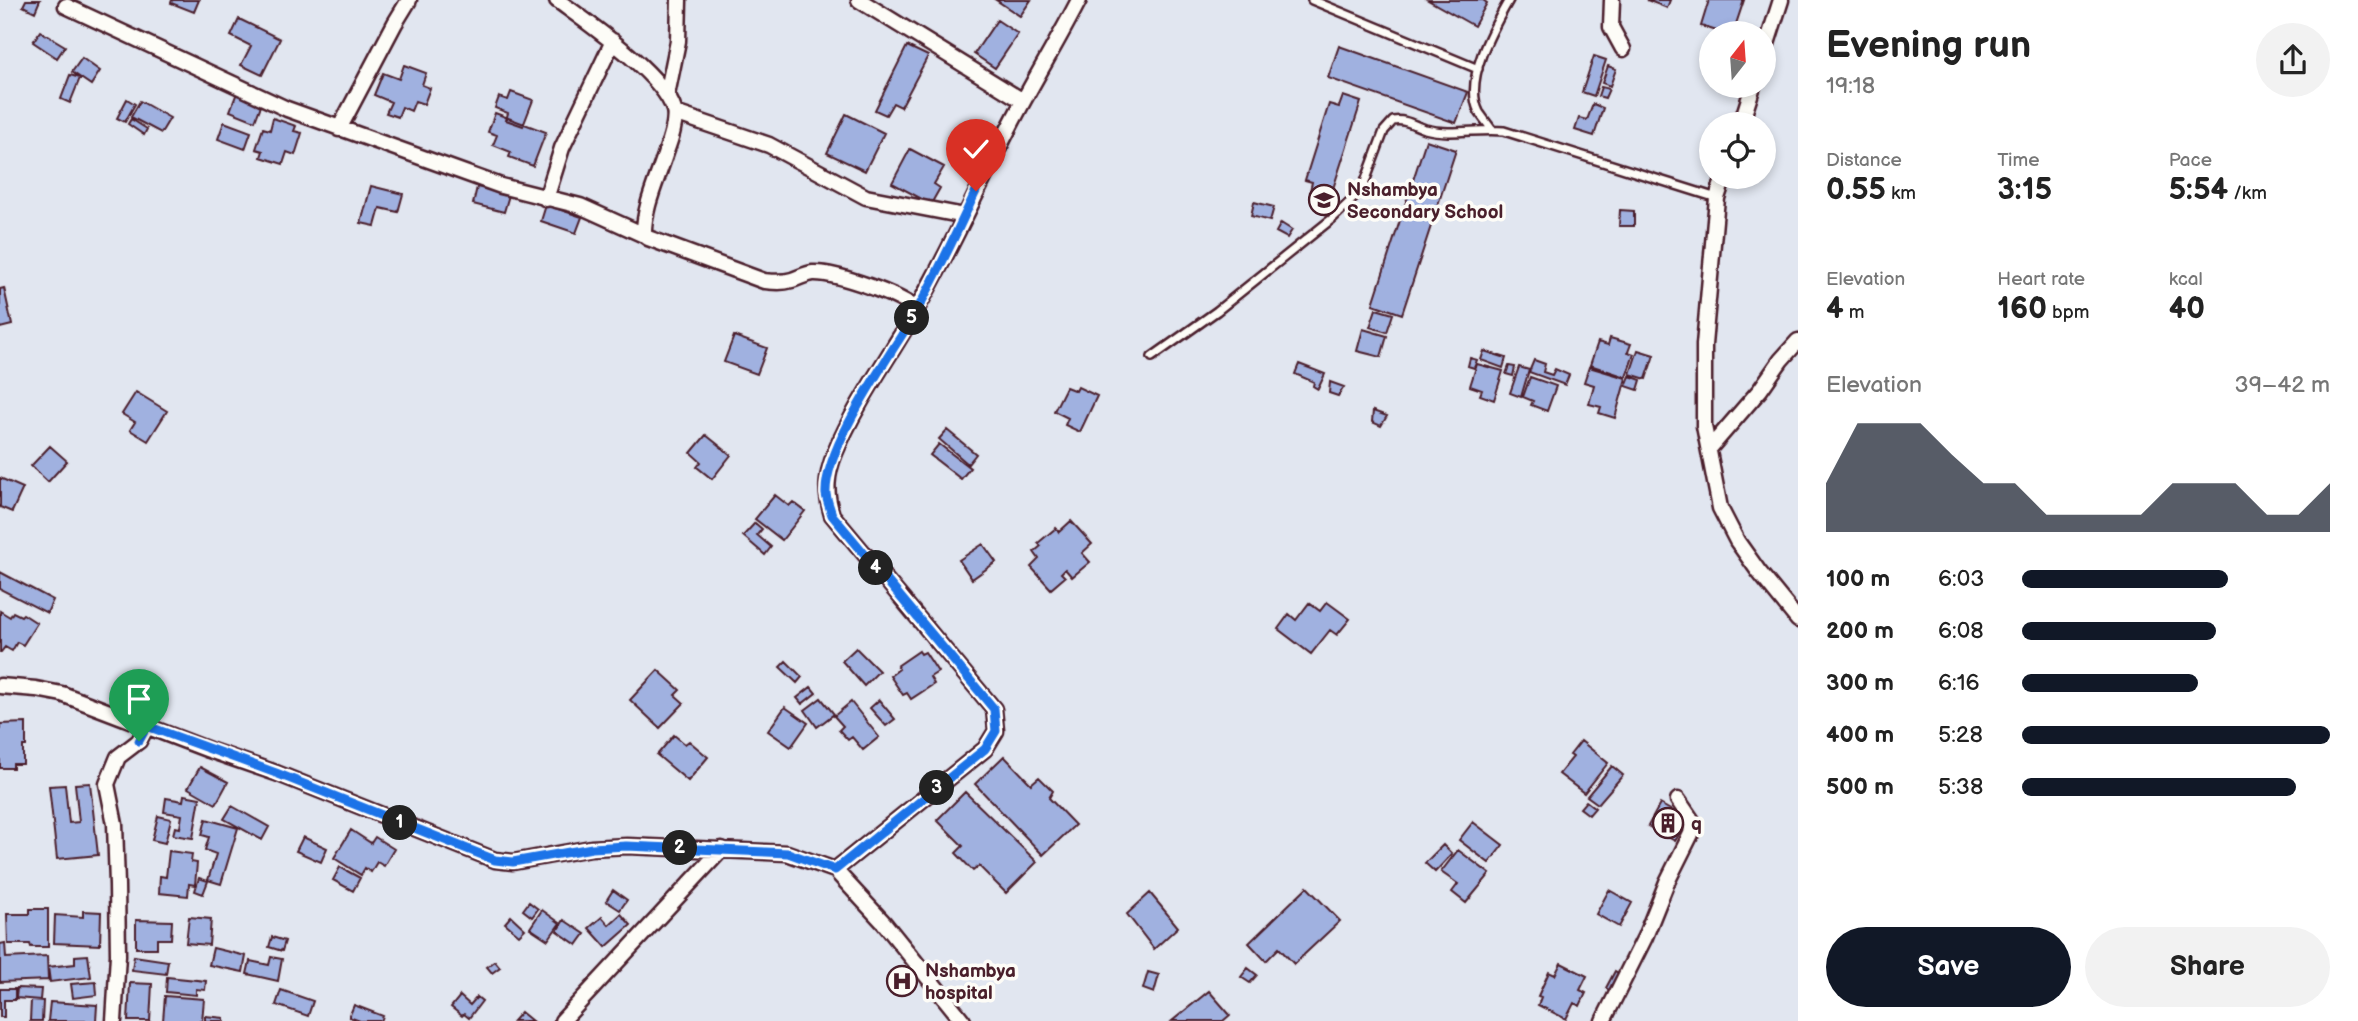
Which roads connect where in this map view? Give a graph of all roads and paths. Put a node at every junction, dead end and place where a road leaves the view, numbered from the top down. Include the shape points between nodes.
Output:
1 (409, 0) edge
2 (557, 0) edge
3 (679, 0) edge
4 (859, 0) edge
5 (1079, 0) edge
6 (1312, 0) edge
7 (1509, 0) edge
8 (1612, 0) edge
9 (1781, 0) edge
10 (66, 6) dead end
11 (1774, 21) edge
12 (613, 40) junction
13 (1623, 49) dead end
14 (1478, 69) junction
15 (667, 95) junction
16 (1023, 100) junction
17 (675, 113) junction
18 (339, 129) junction
19 (1492, 130) junction
20 (1720, 189) edge
21 (546, 198) junction
22 (1717, 198) junction
23 (965, 216) junction
24 (644, 235) junction
25 (917, 310) junction
26 (1798, 341) edge
27 (1152, 357) dead end
28 (1709, 449) junction
29 (1798, 620) edge
30 (0, 685) edge
31 (147, 726) junction
32 (1678, 800) dead end
33 (722, 849) junction
34 (835, 870) junction
35 (114, 1021) edge
36 (562, 1021) edge
37 (963, 1021) edge
38 (1603, 1021) edge

1 - 18 street
2 - 12 street
3 - 15 street via 678,41
4 - 16 street
5 - 16 street
6 - 14 lane
7 - 14 lane
8 - 13 street via 1611,27
9 - 11 street
10 - 18 street
12 - 15 street
12 - 21 street via 562,148
14 - 19 lane via 1476,101
15 - 17 street
16 - 23 street
17 - 23 street via 769,145 866,197
17 - 24 street
18 - 21 street
19 - 22 lane
19 - 27 lane via 1460,133 1425,129 1402,119 1393,121 1384,131 1362,190 1343,209
20 - 22 street
21 - 24 street via 580,206
22 - 28 street via 1704,345 1704,426
23 - 25 street
24 - 25 street via 764,281 829,274 900,298
25 - 34 street via 865,394 835,454 826,495 832,515 994,709 996,731 985,749
26 - 28 street
28 - 29 street via 1720,508 1737,541
30 - 31 street via 62,694
31 - 33 street via 495,860 513,862 626,846
31 - 35 street via 139,741 118,757 107,784 115,824 117,886
32 - 38 street via 1693,822 1690,834
33 - 34 street via 788,853
33 - 36 street
34 - 37 street

